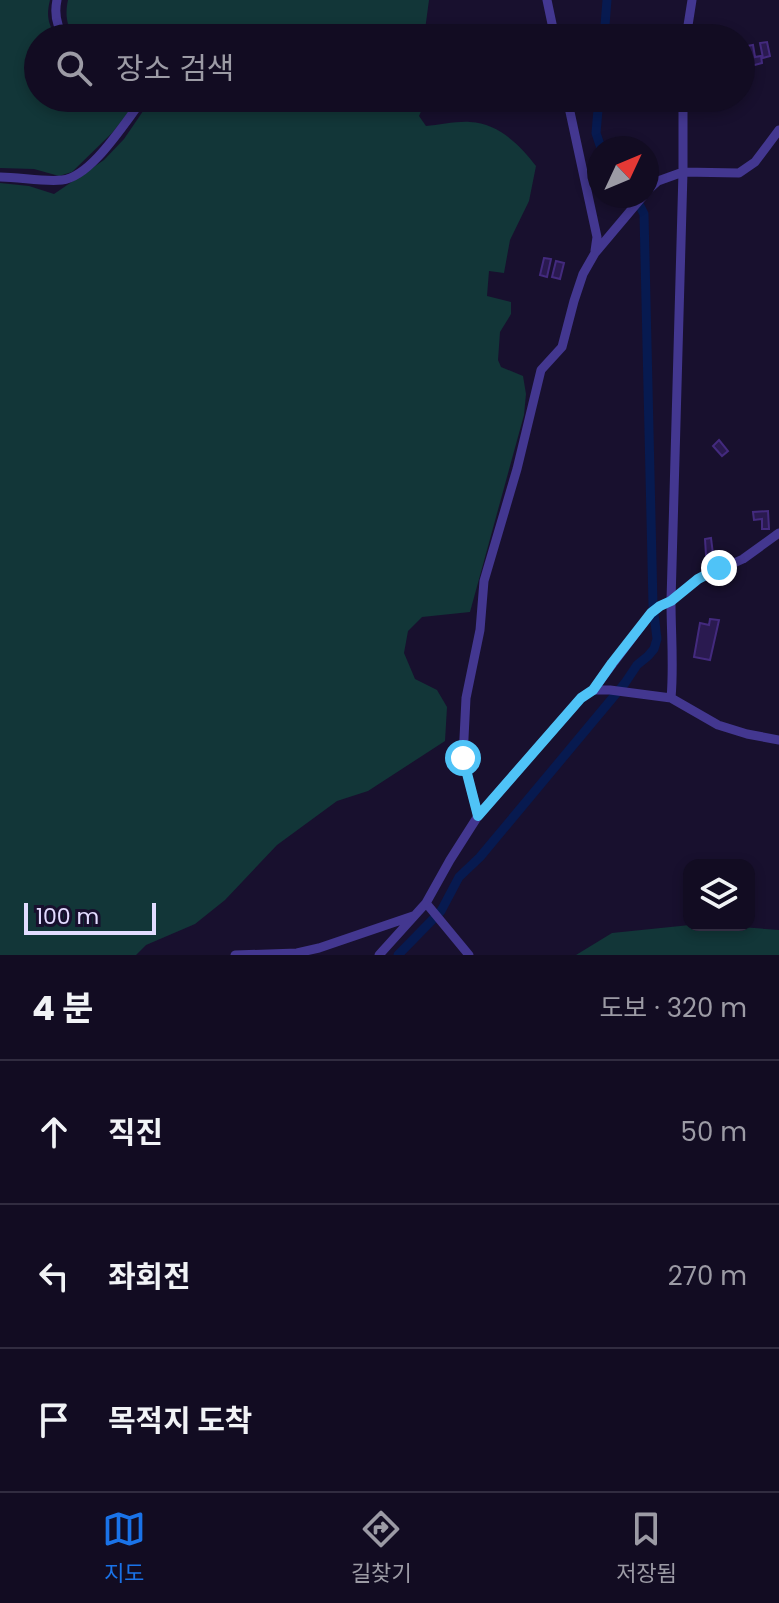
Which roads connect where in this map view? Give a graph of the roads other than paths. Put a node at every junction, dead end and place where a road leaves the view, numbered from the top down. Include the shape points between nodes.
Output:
1 (57, 0) edge
2 (547, 0) edge
3 (692, 0) edge
4 (58, 24) edge
5 (552, 24) edge
6 (688, 24) edge
7 (134, 112) edge
8 (570, 112) edge
9 (683, 112) edge
10 (779, 130) edge
11 (683, 172) junction
12 (0, 177) edge
13 (659, 181) edge
14 (633, 208) edge
15 (595, 253) junction
16 (779, 533) edge
17 (671, 601) junction
18 (593, 690) junction
19 (671, 698) junction
20 (779, 740) edge
21 (478, 816) junction
22 (429, 907) junction
23 (414, 916) junction
24 (235, 955) edge
25 (379, 955) edge
26 (469, 955) edge

1 - 4 street
2 - 5 street
3 - 6 street
7 - 12 street via 114,140 66,180
8 - 15 street via 597,237
9 - 11 street
10 - 11 street via 755,162 739,173
11 - 13 street
11 - 17 street
14 - 15 street
15 - 21 street via 583,274 562,347 541,370 484,581 466,698 463,758
16 - 17 street via 743,559 698,579
17 - 18 street via 651,613
17 - 19 street
18 - 19 street
18 - 21 street
19 - 20 street via 718,725
21 - 22 street
22 - 23 street
22 - 26 street
23 - 24 street via 297,953
23 - 25 street

